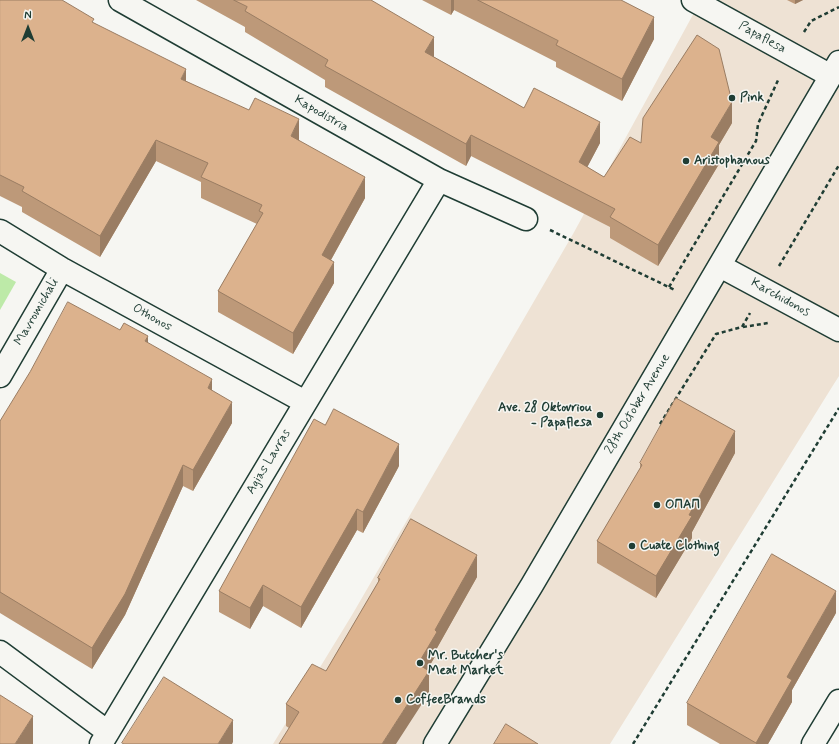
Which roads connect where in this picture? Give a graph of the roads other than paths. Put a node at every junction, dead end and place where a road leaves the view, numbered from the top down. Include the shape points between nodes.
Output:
1 (120, 0) edge
2 (693, 0) edge
3 (835, 69) edge
4 (439, 180) junction
5 (526, 219) road end
6 (0, 231) edge
7 (720, 266) junction
8 (62, 269) junction
9 (839, 330) edge
10 (0, 376) edge
11 (305, 402) junction
12 (0, 652) edge
13 (839, 701) edge
14 (104, 738) edge
15 (434, 744) edge
16 (813, 744) edge

1 - 4 street, Kapodistria
2 - 3 street, Papaflesa via 790,54
3 - 7 street, 28th October Avenue
4 - 5 street, Kapodistria
4 - 11 street, Agias Lavras
6 - 8 street, Othonos
7 - 9 street, Karchidonos
7 - 15 street, 28th October Avenue via 532,585
8 - 10 street, Mavromichali
8 - 11 street, Othonos
11 - 14 street, Agias Lavras
12 - 14 street
13 - 16 street

